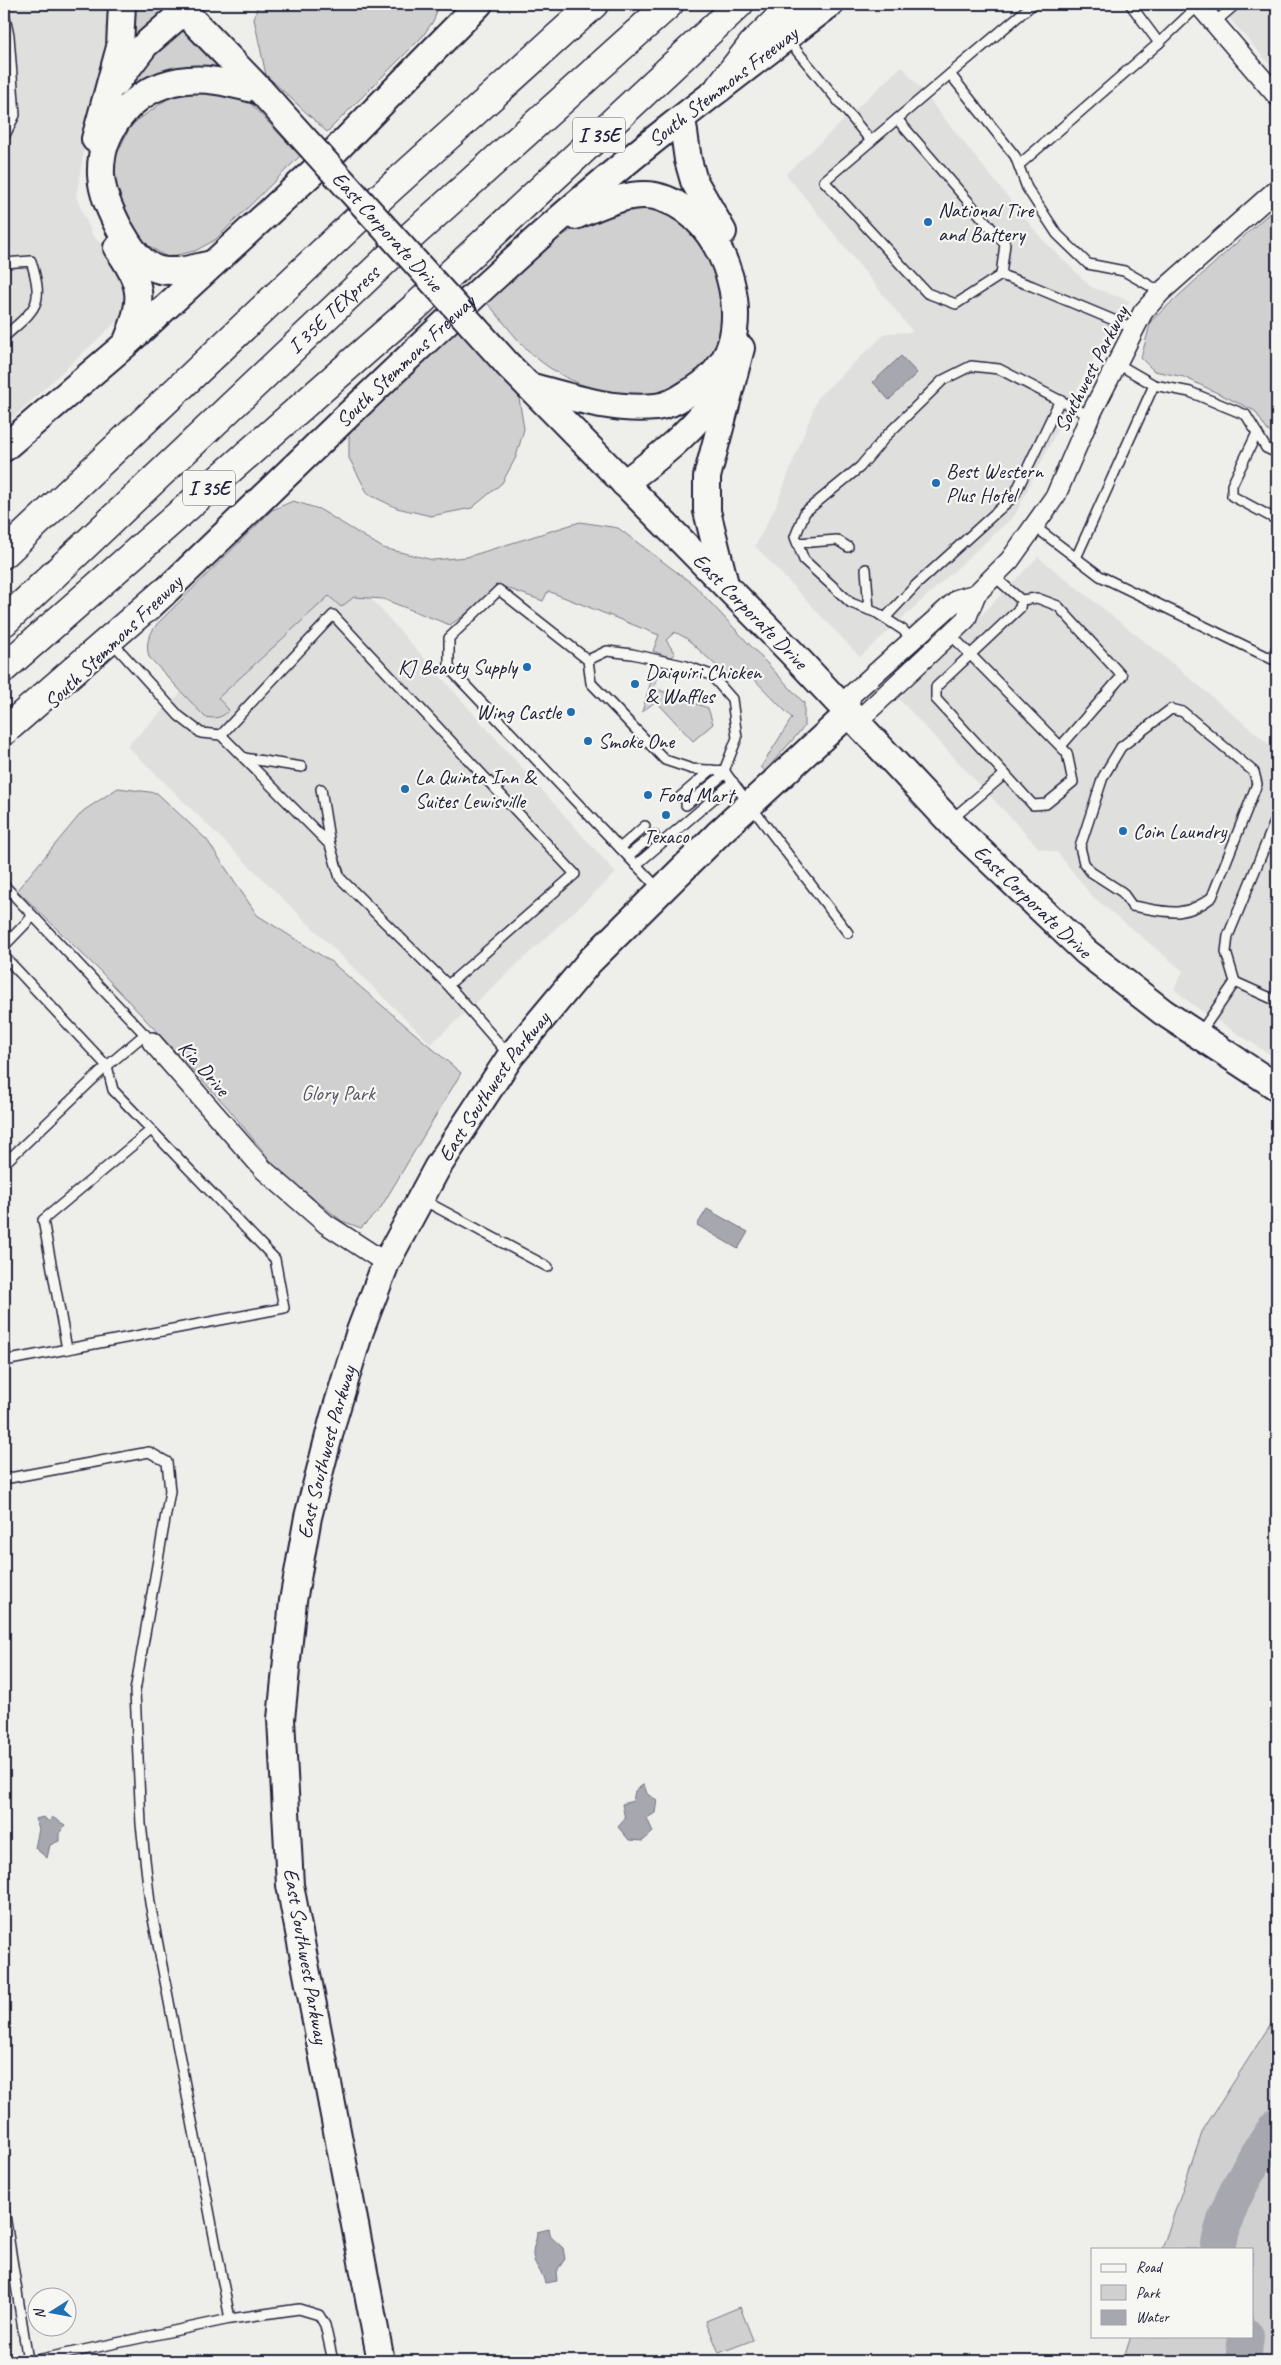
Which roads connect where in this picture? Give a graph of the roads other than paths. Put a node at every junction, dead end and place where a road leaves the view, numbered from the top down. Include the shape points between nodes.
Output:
1 (122, 4) edge
2 (479, 4) edge
3 (594, 4) edge
4 (669, 4) edge
5 (739, 4) edge
6 (794, 4) edge
7 (830, 4) edge
8 (1033, 4) edge
9 (1130, 4) edge
10 (1236, 4) edge
11 (1198, 5) edge
12 (185, 6) edge
13 (4, 13) edge
14 (1214, 23) junction
15 (786, 37) junction
16 (1159, 43) junction
17 (950, 74) junction
18 (719, 88) junction
19 (109, 92) junction
20 (261, 92) junction
21 (1277, 96) edge
22 (682, 118) junction
23 (897, 119) junction
24 (4, 137) edge
25 (871, 141) junction
26 (1019, 165) junction
27 (1277, 189) edge
28 (551, 226) junction
29 (4, 263) edge
30 (212, 264) junction
31 (1001, 275) junction
32 (1161, 292) junction
33 (14, 327) junction
34 (4, 328) edge
35 (1135, 329) junction
36 (4, 337) edge
37 (127, 343) junction
38 (1116, 363) junction
39 (732, 376) junction
40 (1154, 385) junction
41 (528, 386) junction
42 (1060, 400) junction
43 (1090, 416) junction
44 (1257, 433) junction
45 (4, 448) edge
46 (1277, 453) edge
47 (624, 483) junction
48 (1277, 520) edge
49 (1034, 526) junction
50 (798, 543) junction
51 (848, 547) dead end
52 (4, 554) edge
53 (1076, 558) junction
54 (866, 569) dead end
55 (995, 577) junction
56 (725, 585) junction
57 (163, 594) junction
58 (976, 594) junction
59 (1021, 600) junction
60 (868, 610) junction
61 (885, 618) junction
62 (4, 622) edge
63 (950, 634) junction
64 (912, 640) junction
65 (112, 642) junction
66 (1277, 648) edge
67 (970, 654) junction
68 (588, 660) junction
69 (4, 668) edge
70 (848, 714) junction
71 (4, 730) edge
72 (221, 735) junction
73 (4, 746) edge
74 (1061, 746) junction
75 (244, 758) junction
76 (302, 766) dead end
77 (710, 770) junction
78 (725, 772) junction
79 (1005, 774) junction
80 (733, 782) junction
81 (321, 789) dead end
82 (750, 805) junction
83 (1277, 818) edge
84 (950, 821) junction
85 (645, 826) dead end
86 (654, 835) dead end
87 (330, 845) junction
88 (620, 848) junction
89 (628, 856) junction
90 (636, 865) junction
91 (4, 885) edge
92 (661, 891) junction
93 (1132, 906) joint
94 (33, 916) junction
95 (848, 933) dead end
96 (4, 946) edge
97 (4, 956) edge
98 (1235, 982) junction
99 (448, 985) junction
100 (1277, 1001) edge
101 (1198, 1035) junction
102 (148, 1038) junction
103 (510, 1057) junction
104 (106, 1066) junction
105 (1277, 1087) edge
106 (151, 1130) junction
107 (4, 1156) edge
108 (421, 1198) junction
109 (386, 1263) junction
110 (548, 1267) dead end
111 (4, 1345) edge
112 (67, 1349) junction
113 (5, 1361) edge
114 (4, 1479) edge
115 (4, 2209) edge
116 (230, 2319) junction
117 (28, 2361) edge
118 (32, 2361) edge
119 (333, 2361) edge
120 (381, 2361) edge

1 - 19 main road via 120,47
2 - 30 main road via 328,158
3 - 52 highway via 384,194
4 - 62 highway, I 35E TEXpress via 410,238
5 - 69 highway, South Stemmons Freeway / I 35E via 414,308
6 - 18 highway via 753,44
7 - 15 main road, South Stemmons Freeway
8 - 17 lane
9 - 16 lane
10 - 14 lane
11 - 14 street
11 - 16 lane
12 - 19 main road via 145,45
12 - 20 main road, East Corporate Drive
13 - 24 lane via 10,36 15,115
14 - 21 street
15 - 18 main road, South Stemmons Freeway
15 - 25 lane
16 - 26 lane
17 - 23 lane
17 - 26 lane
18 - 22 main road, South Stemmons Freeway
19 - 37 main road via 92,158 98,212 107,234 138,283 136,319
20 - 30 main road via 216,79 179,81 153,88 116,121 102,155 101,177 105,197 125,238 137,254 151,267 165,270
20 - 41 main road, East Corporate Drive, bridge
22 - 28 main road, South Stemmons Freeway
22 - 39 main road via 694,181 731,245 746,291 745,329
23 - 25 lane
23 - 31 lane via 1005,244
25 - 31 lane via 824,181 928,293 956,304
26 - 32 lane via 1027,188 1057,234 1088,264 1124,271
27 - 32 street, Southwest Parkway
28 - 41 main road via 626,198 653,196 669,200 698,221 717,248 728,273 735,319 730,344 719,368 702,386 657,407 618,407
28 - 57 main road, South Stemmons Freeway via 343,418
29 - 33 lane via 31,261 36,276 39,298 34,310
30 - 37 main road
31 - 35 lane
32 - 35 street, Southwest Parkway via 1143,312
33 - 34 lane
33 - 36 lane
35 - 38 street, Southwest Parkway
37 - 45 main road
38 - 40 lane
38 - 43 street, Southwest Parkway
39 - 47 main road via 691,430
39 - 56 main road via 706,477 707,511
40 - 44 lane via 1190,392 1246,414
40 - 53 lane
41 - 47 main road, East Corporate Drive
42 - 43 lane
42 - 50 lane via 999,370 971,366 943,380 887,435 860,467 805,512 795,537
42 - 61 lane via 1014,496 916,585
43 - 49 street, Southwest Parkway via 1056,495
44 - 46 lane via 1266,448
44 - 48 lane via 1232,485 1232,496
47 - 56 main road, East Corporate Drive
49 - 53 lane
49 - 55 street, Southwest Parkway
50 - 51 lane via 836,540
50 - 60 lane via 804,560 851,603
53 - 66 lane via 1100,576 1272,659
54 - 60 lane
55 - 58 street, Southwest Parkway
55 - 59 lane
56 - 70 main road, East Corporate Drive
57 - 65 main road, South Stemmons Freeway
57 - 71 highway
58 - 63 street, Southwest Parkway via 966,619
58 - 64 street, Southwest Parkway via 958,599
59 - 67 lane via 1020,608
59 - 74 lane via 1036,598 1058,606 1122,676
60 - 61 lane
61 - 64 lane
63 - 67 lane
63 - 70 street, Southwest Parkway via 865,714
64 - 70 street, Southwest Parkway via 851,695
65 - 72 lane via 179,716 200,733
65 - 73 main road, South Stemmons Freeway
67 - 74 lane
67 - 79 lane via 936,688 936,699
68 - 77 lane via 591,683 665,760 692,769
68 - 78 lane via 608,651 686,666 711,675 732,699 737,738
68 - 88 lane via 499,590 449,638 449,668
70 - 82 main road, East Southwest Parkway
70 - 84 main road, East Corporate Drive
72 - 75 lane
72 - 99 lane via 332,615 575,874
74 - 79 lane via 1067,753 1073,782 1046,804 1034,805
75 - 76 lane
75 - 87 lane
77 - 78 lane
77 - 78 lane via 683,801
78 - 80 lane
79 - 84 lane
80 - 82 lane
80 - 90 lane
81 - 87 lane
82 - 92 main road, East Southwest Parkway
82 - 95 lane
83 - 98 lane via 1228,936 1226,952
84 - 101 main road, East Corporate Drive via 1086,952
85 - 88 lane
86 - 89 lane
87 - 99 lane via 340,878
88 - 89 lane
89 - 90 lane
90 - 92 lane
91 - 94 lane, Kia Drive
92 - 103 main road, East Southwest Parkway via 590,961
93 - 93 lane via 1179,913 1199,907 1212,897 1257,784 1254,772 1183,712 1171,709 1121,747 1102,777 1080,847 1084,863 1091,872 1122,892
94 - 96 lane
94 - 102 lane, Kia Drive
97 - 104 lane
98 - 100 lane
98 - 101 lane
99 - 103 lane
101 - 105 main road, East Corporate Drive
102 - 104 lane
102 - 109 street, Kia Drive via 264,1170 326,1224
103 - 108 main road, East Southwest Parkway
104 - 106 lane via 112,1090
104 - 107 lane via 8,1160
106 - 112 lane via 43,1220
106 - 112 lane via 275,1259 284,1308
108 - 109 main road, East Southwest Parkway
108 - 110 lane
109 - 120 main road, East Southwest Parkway via 360,1330 308,1517 293,1601 281,1719 290,1885
111 - 113 lane
112 - 113 lane
114 - 116 lane via 149,1452 167,1462 170,1491 135,1691 141,1824 152,1911
115 - 117 lane
116 - 118 lane
116 - 119 lane via 299,2309 319,2315 325,2325

